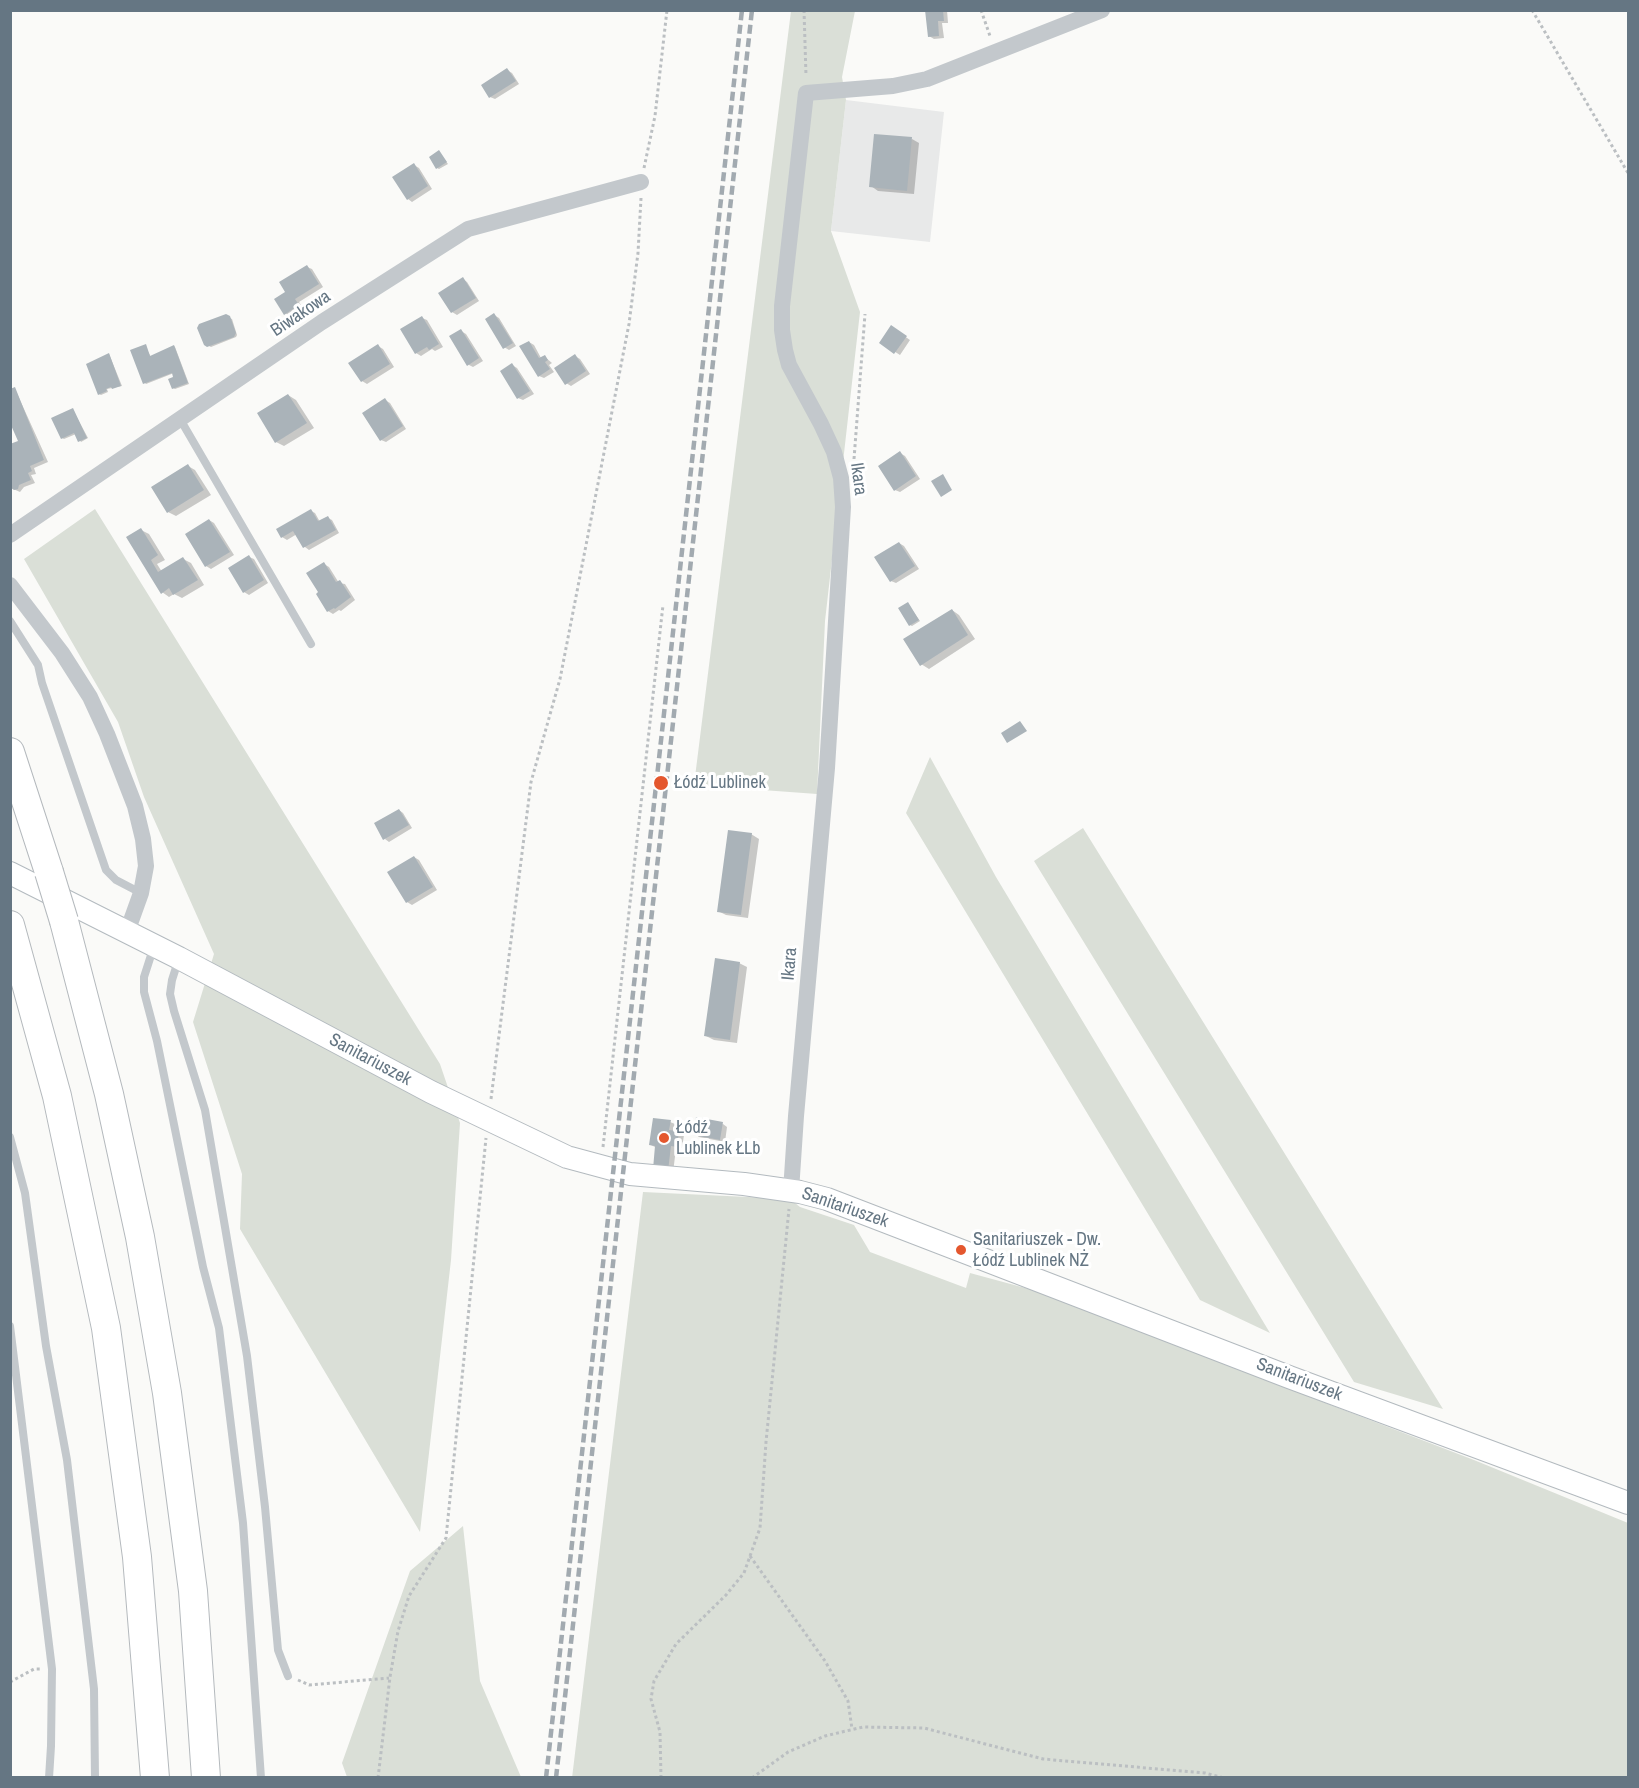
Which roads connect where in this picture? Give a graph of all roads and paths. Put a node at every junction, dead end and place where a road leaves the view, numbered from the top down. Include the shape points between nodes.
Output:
1 (667, 10) edge
2 (804, 10) edge
3 (981, 10) edge
4 (1102, 10) edge
5 (1532, 10) edge
6 (996, 52) junction
7 (806, 93) junction
8 (1629, 173) edge
9 (641, 182) junction
10 (865, 314) dead end
11 (180, 419) junction
12 (853, 461) dead end
13 (10, 535) edge
14 (10, 585) edge
15 (663, 605) dead end
16 (10, 621) edge
17 (311, 644) dead end
18 (10, 752) edge
19 (10, 873) edge
20 (141, 893) junction
21 (10, 925) edge
22 (127, 932) junction
23 (154, 946) junction
24 (179, 958) junction
25 (488, 1120) junction
26 (10, 1137) edge
27 (602, 1157) dead end
28 (791, 1191) junction
29 (10, 1326) edge
30 (1629, 1503) edge
31 (750, 1556) junction
32 (52, 1669) junction
33 (288, 1676) joint
34 (390, 1677) junction
35 (10, 1682) edge
36 (852, 1730) junction
37 (758, 1775) edge
38 (49, 1778) edge
39 (95, 1778) edge
40 (155, 1778) edge
41 (206, 1778) edge
42 (261, 1778) edge
43 (378, 1778) edge
44 (661, 1778) edge
45 (752, 1778) edge
46 (1224, 1778) edge

1 - 9 path via 649,150
2 - 7 path
3 - 6 path
4 - 6 street
5 - 8 path
6 - 7 street via 908,84
7 - 28 street, Ikara via 782,330 789,365 834,452 843,507 828,756
9 - 11 street, Biwakowa via 468,229
9 - 25 path via 629,324 560,679 531,782
10 - 12 path
11 - 13 street, Biwakowa
11 - 17 lane
14 - 20 street via 72,668 107,734 127,782 146,853
15 - 27 path
16 - 20 lane via 39,665 106,870
18 - 41 highway, bridge via 64,921 109,1094 140,1237 165,1381 193,1591
19 - 22 street, Sanitariuszek
20 - 22 street
21 - 40 highway via 57,1096 106,1328 136,1557
22 - 23 street, Sanitariuszek
23 - 24 street, Sanitariuszek
23 - 42 lane via 144,977 144,992 219,1328 243,1523
24 - 25 street, Sanitariuszek
24 - 33 lane via 170,994 205,1110 247,1356 278,1650
25 - 28 street, Sanitariuszek via 552,1151 618,1172
25 - 34 path via 446,1538 410,1596 398,1631
26 - 39 lane via 25,1193 46,1346 67,1460 94,1689
28 - 30 street, Sanitariuszek via 826,1199
28 - 31 path via 760,1528
29 - 32 lane
31 - 36 path via 825,1661 848,1701
31 - 44 path via 744,1574 676,1644 654,1682 651,1699 660,1732
32 - 35 path via 34,1670
32 - 38 lane
33 - 34 path via 309,1685
34 - 43 path
36 - 37 path via 825,1736 788,1752
36 - 46 path via 924,1728 1043,1759
37 - 45 path

